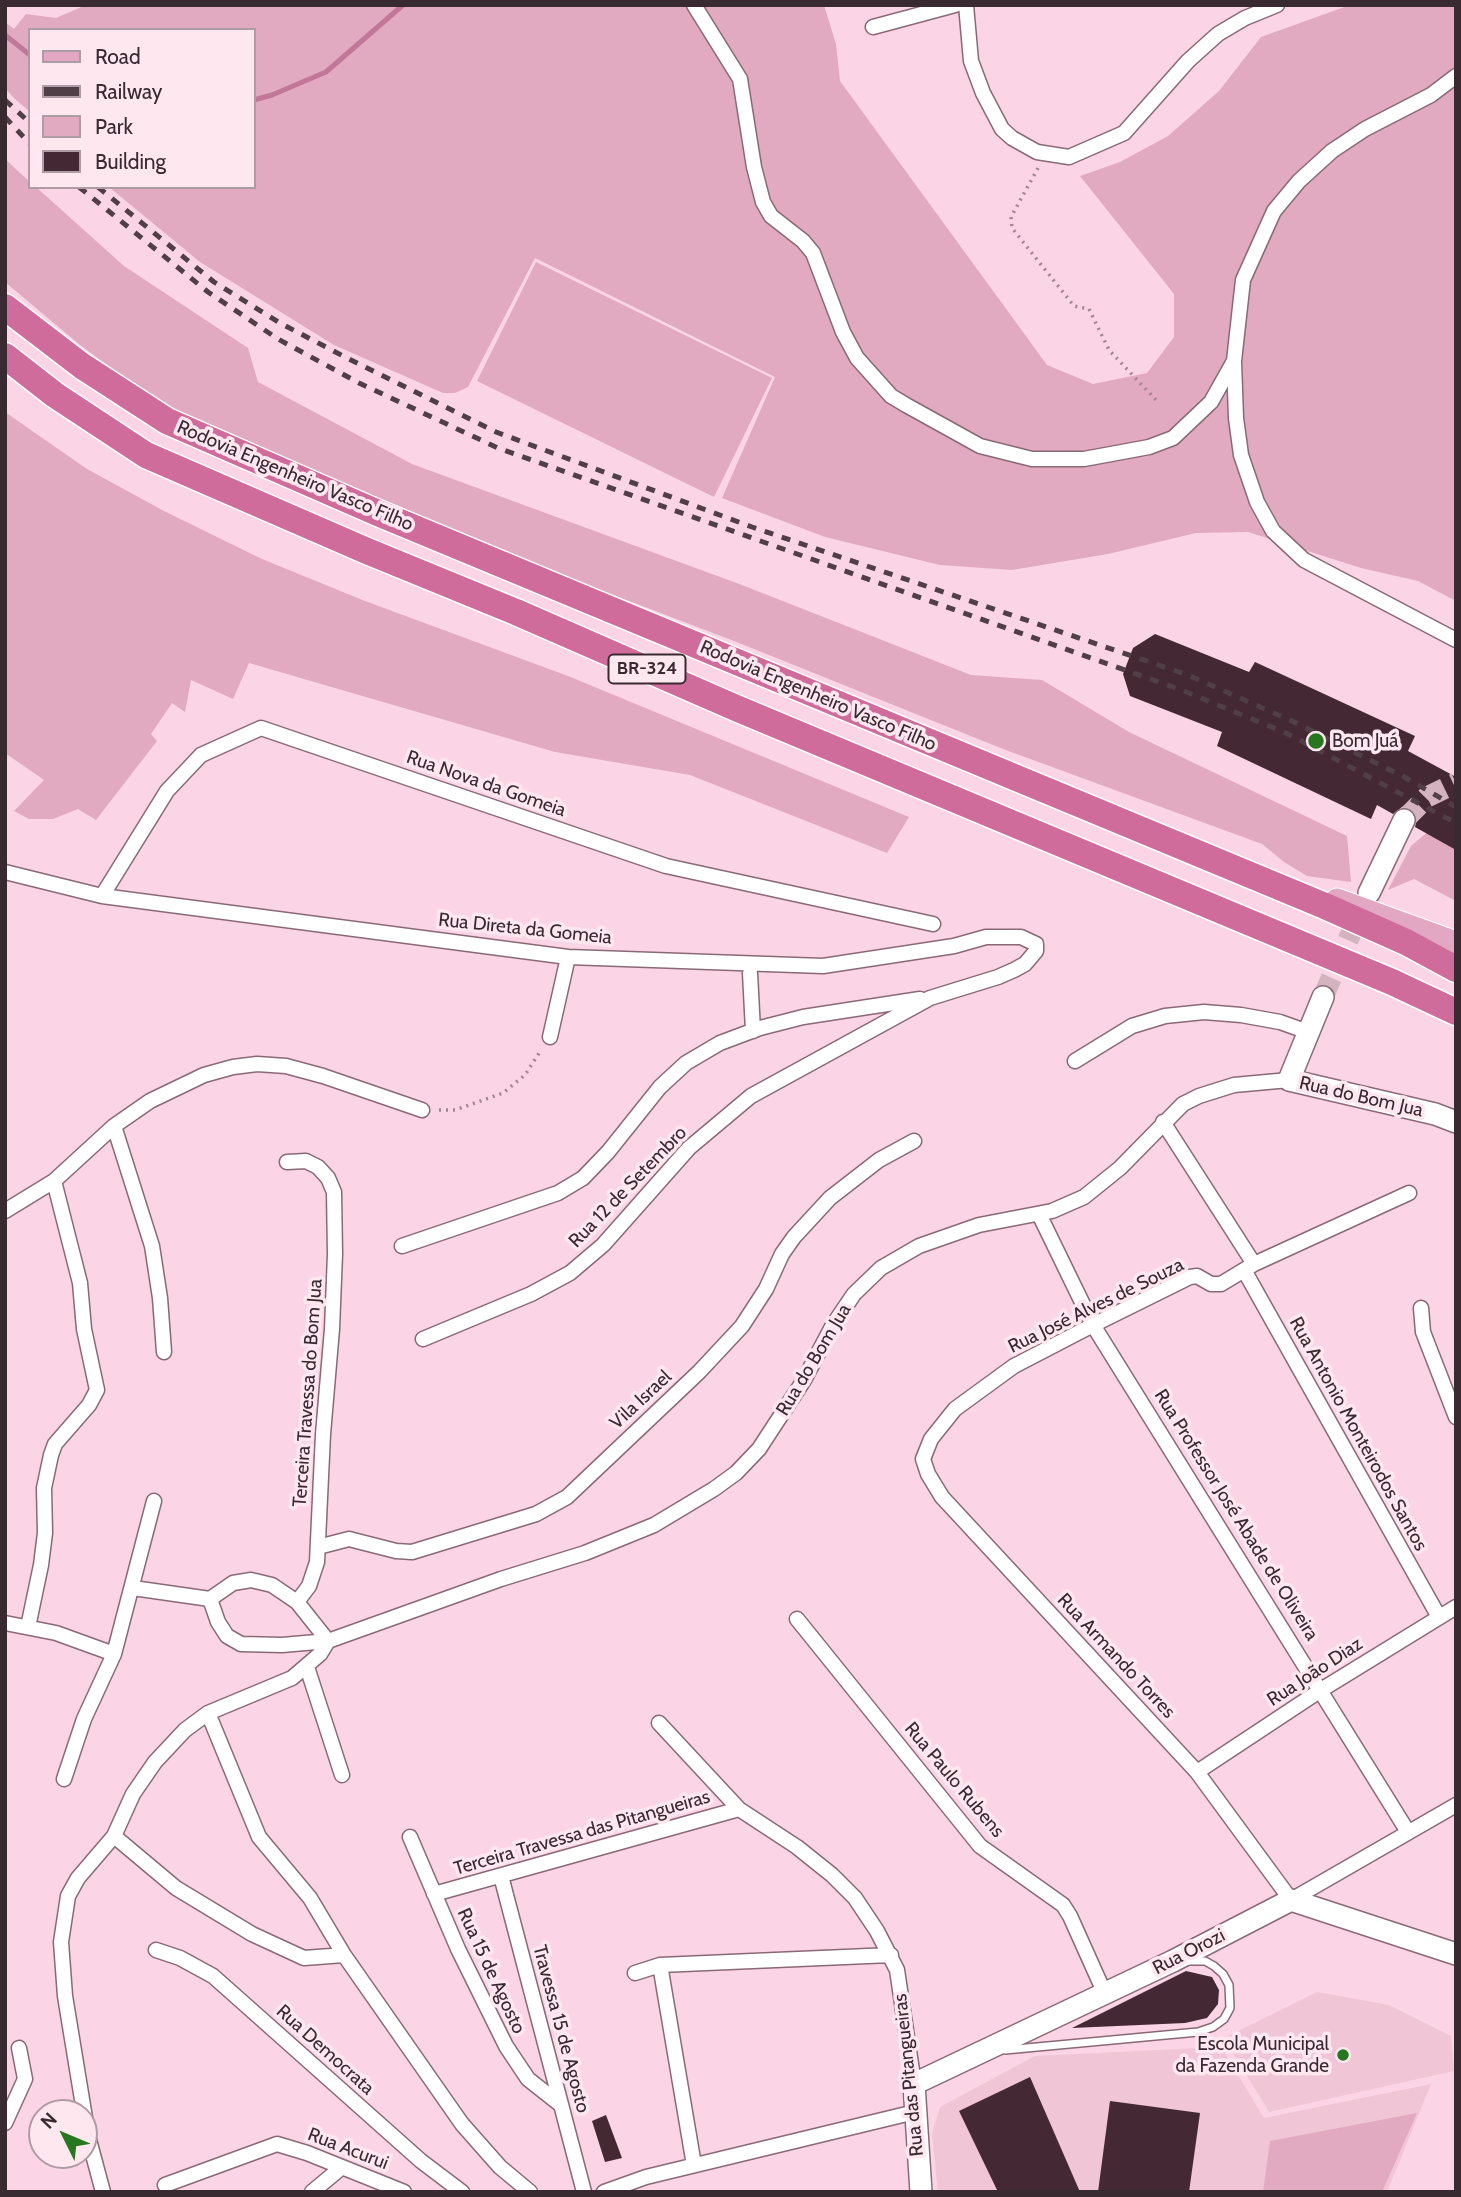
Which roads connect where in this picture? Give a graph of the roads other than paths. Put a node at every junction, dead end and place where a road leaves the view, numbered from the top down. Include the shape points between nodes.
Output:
1 (694, 5) edge
2 (955, 5) edge
3 (966, 5) edge
4 (1276, 5) edge
5 (873, 27) dead end
6 (1454, 77) edge
7 (5, 307) edge
8 (5, 356) edge
9 (1234, 361) junction
10 (1456, 640) edge
11 (1404, 820) tunnel mouth
12 (1236, 869) junction
13 (5, 872) edge
14 (1369, 893) tunnel mouth
15 (102, 897) junction
16 (933, 924) dead end
17 (1456, 943) edge
18 (1036, 951) joint
19 (568, 957) junction
20 (1456, 969) edge
21 (750, 973) dead end
22 (1323, 997) tunnel mouth
23 (930, 998) junction
24 (1456, 1012) edge
25 (753, 1031) junction
26 (1308, 1032) junction
27 (550, 1037) road end
28 (1075, 1061) dead end
29 (1289, 1080) junction
30 (422, 1110) road end
31 (1163, 1122) junction
32 (1456, 1122) edge
33 (114, 1126) junction
34 (914, 1141) dead end
35 (287, 1162) dead end
36 (54, 1181) junction
37 (1409, 1193) dead end
38 (5, 1210) edge
39 (1039, 1214) junction
40 (402, 1246) dead end
41 (1249, 1267) junction
42 (1421, 1308) dead end
43 (1093, 1325) junction
44 (423, 1339) dead end
45 (164, 1352) dead end
46 (1456, 1417) edge
47 (931, 1439) joint
48 (154, 1501) dead end
49 (318, 1547) junction
50 (133, 1588) junction
51 (210, 1599) junction
52 (297, 1602) junction
53 (1456, 1607) edge
54 (1439, 1617) junction
55 (797, 1619) dead end
56 (5, 1623) edge
57 (28, 1627) junction
58 (328, 1641) junction
59 (114, 1654) junction
60 (307, 1667) junction
61 (1321, 1690) junction
62 (208, 1713) junction
63 (659, 1723) dead end
64 (1197, 1772) junction
65 (342, 1775) dead end
66 (64, 1779) dead end
67 (1456, 1805) edge
68 (739, 1809) junction
69 (1408, 1832) junction
70 (114, 1836) junction
71 (410, 1837) dead end
72 (501, 1876) junction
73 (435, 1894) junction
74 (1291, 1900) junction
75 (156, 1950) dead end
76 (1456, 1954) edge
77 (344, 1955) junction
78 (891, 1955) junction
79 (1173, 1961) junction
80 (660, 1965) junction
81 (635, 1973) dead end
82 (1105, 1994) junction
83 (19, 2049) dead end
84 (987, 2051) junction
85 (914, 2084) junction
86 (561, 2105) junction
87 (915, 2112) junction
88 (5, 2123) edge
89 (694, 2165) junction
90 (342, 2167) junction
91 (646, 2177) junction
92 (165, 2185) dead end
93 (103, 2192) edge
94 (312, 2192) edge
95 (404, 2192) edge
96 (462, 2192) edge
97 (530, 2192) edge
98 (584, 2192) edge
99 (604, 2192) edge
100 (635, 2192) edge
101 (921, 2192) edge

1 - 9 street via 740,79 763,202 813,253 848,344 891,396 980,446 1032,459 1084,459 1172,438 1211,402
2 - 5 street
3 - 4 street via 971,61 1002,129 1037,152 1069,157 1124,133 1218,34
6 - 9 street via 1332,151 1274,211 1243,280
7 - 12 highway, Rodovia Engenheiro Vasco Filho / BR-324 via 82,366 167,421
8 - 24 highway, Rodovia Engenheiro Vasco Filho / BR-324 via 146,455
9 - 10 street via 1241,455 1273,531 1304,560
11 - 14 street
12 - 17 main road
12 - 20 highway, Rodovia Engenheiro Vasco Filho / BR-324
13 - 15 street, Rua Direta da Gomeia
15 - 16 street, Rua Nova da Gomeia via 167,791 201,755 261,728 666,866
15 - 19 street, Rua Direta da Gomeia
18 - 19 street, Rua Direta da Gomeia via 1035,944 1021,937 986,937 823,966
18 - 23 street, Rua 12 de Setembro via 1025,964 998,977
19 - 27 street
21 - 25 street
22 - 26 street
23 - 25 street via 803,1017
23 - 44 street, Rua 12 de Setembro via 751,1096 689,1148 603,1245 570,1273
25 - 40 street via 720,1042 686,1063 583,1178 558,1193
26 - 28 street via 1241,1015 1165,1016 1132,1027
26 - 29 street
29 - 31 street, Rua do Bom Jua via 1215,1089 1183,1104
29 - 32 street, Rua do Bom Jua
30 - 33 street via 323,1076 257,1064 204,1075 150,1101
31 - 39 street, Rua do Bom Jua via 1102,1184 1067,1205
31 - 41 street, Rua Antonio Monteirodos Santos
33 - 36 street
33 - 45 street via 152,1246
34 - 49 street, Vila Israel via 879,1160 830,1198 782,1254 742,1326 699,1373 567,1497 536,1514 412,1552 349,1539
35 - 49 street, Terceira Travessa do Bom Jua via 306,1161 318,1167 334,1192 334,1279
36 - 38 street
36 - 57 street via 80,1283 97,1390 51,1455 44,1488 41,1565
37 - 41 street, Rua José Alves de Souza
39 - 43 street, Rua Professor José Abade de Oliveira
39 - 58 street, Rua do Bom Jua via 979,1225 919,1246 881,1268 847,1304 760,1449 714,1489 654,1525 584,1553
41 - 43 street, Rua José Alves de Souza via 1221,1284 1190,1277
41 - 54 street, Rua Antonio Monteirodos Santos
42 - 46 street via 1423,1332
43 - 47 street, Rua José Alves de Souza via 979,1389
43 - 61 street, Rua Professor José Abade de Oliveira
47 - 64 street, Rua Armando Torres via 923,1459 942,1497
48 - 50 street
49 - 52 street, Terceira Travessa do Bom Jua via 313,1576
50 - 51 street
50 - 59 street
51 - 52 street via 233,1583 251,1580 271,1585
51 - 58 street, Rua do Bom Jua via 218,1622 241,1644
52 - 58 street
53 - 54 street, Rua João Diaz
54 - 61 street, Rua João Diaz
55 - 82 street, Rua Paulo Rubens via 980,1846 1063,1905
56 - 57 street
57 - 59 street
58 - 60 street
59 - 66 street via 84,1719
60 - 62 street via 292,1678
60 - 65 street
61 - 64 street, Rua João Diaz
61 - 69 street, Rua Professor José Abade de Oliveira
62 - 70 street via 155,1762 133,1794
62 - 77 street via 259,1837 310,1898
63 - 68 street, Rua das Pitangueiras
64 - 74 street, Rua Armando Torres
67 - 69 street, Rua Orozi
68 - 72 street, Terceira Travessa das Pitangueiras
68 - 78 street, Rua das Pitangueiras via 832,1875 855,1898
69 - 74 street, Rua Orozi
70 - 77 street via 176,1888 252,1934 304,1958
70 - 93 street via 72,1889 61,1942 88,2136
71 - 73 street, Rua 15 de Agosto
72 - 73 street, Terceira Travessa das Pitangueiras
72 - 86 street, Travessa 15 de Agosto
73 - 86 street, Rua 15 de Agosto via 506,2046 528,2079
74 - 76 street
74 - 79 street, Rua Orozi
75 - 96 street, Rua Democrata via 213,1976
77 - 97 street via 462,2124 500,2167
78 - 80 street
78 - 85 street, Rua das Pitangueiras
79 - 82 street, Rua Orozi
79 - 84 lane via 1205,1961 1223,1974 1229,1985 1230,2008 1213,2027
80 - 81 street
80 - 89 street
82 - 84 street, Rua Orozi
83 - 88 street via 25,2079
84 - 85 street, Rua Orozi
85 - 87 street, Rua das Pitangueiras
86 - 98 street, Travessa 15 de Agosto
87 - 89 street
87 - 101 street, Rua das Pitangueiras
89 - 91 street
90 - 92 street, Rua Acurui via 277,2144
90 - 94 street
90 - 95 street, Rua Acurui
91 - 99 street
91 - 100 street

